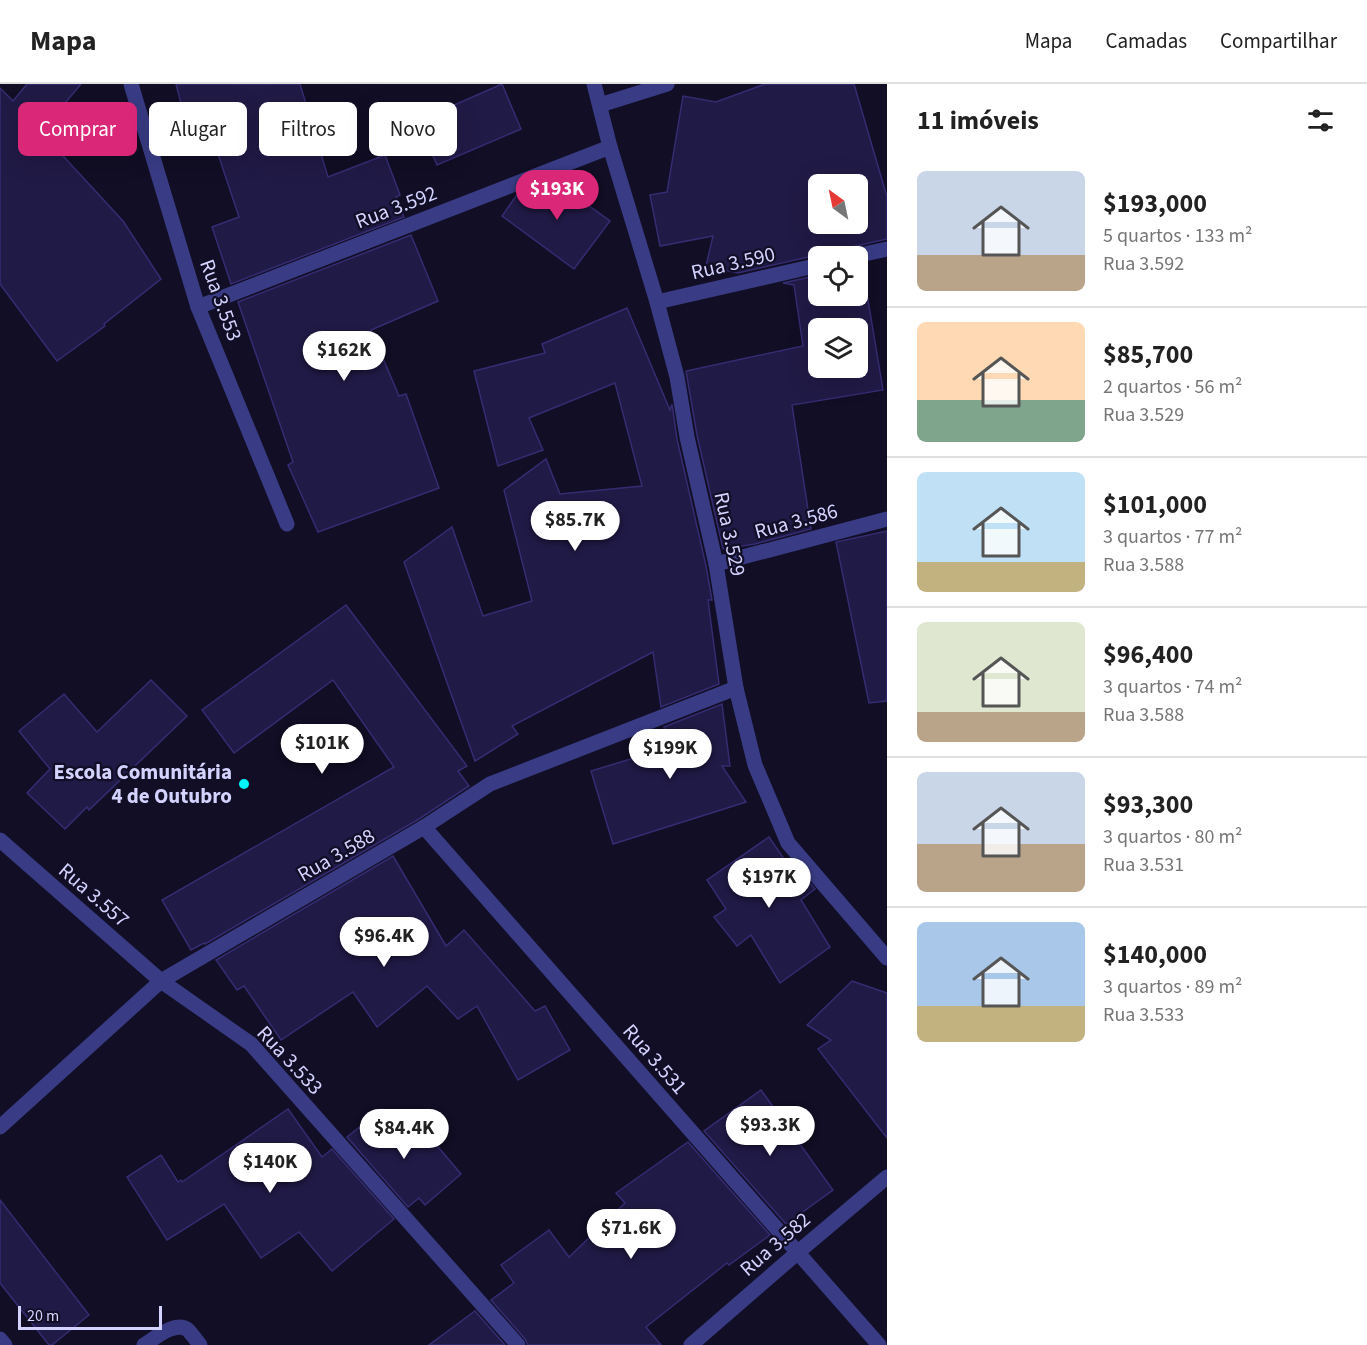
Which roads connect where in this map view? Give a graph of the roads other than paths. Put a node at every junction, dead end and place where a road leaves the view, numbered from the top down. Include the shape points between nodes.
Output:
1 (131, 84) edge
2 (594, 84) edge
3 (667, 84) edge
4 (600, 105) junction
5 (610, 147) junction
6 (887, 249) edge
7 (868, 253) edge
8 (808, 268) edge
9 (657, 302) junction
10 (198, 307) junction
11 (887, 519) edge
12 (287, 524) dead end
13 (716, 564) junction
14 (736, 688) junction
15 (424, 827) junction
16 (0, 840) edge
17 (887, 958) edge
18 (161, 981) junction
19 (0, 1127) edge
20 (887, 1177) edge
21 (797, 1253) junction
22 (0, 1339) edge
23 (5, 1345) edge
24 (144, 1345) edge
25 (200, 1345) edge
26 (518, 1345) edge
27 (691, 1345) edge
28 (879, 1345) edge

1 - 10 street, Rua 3.553
2 - 4 street, Rua 3.529
3 - 4 street
4 - 5 street, Rua 3.529
5 - 9 street, Rua 3.529
5 - 10 street, Rua 3.592
6 - 7 street
8 - 9 street, Rua 3.590
9 - 13 street, Rua 3.529 via 677,376
10 - 12 street, Rua 3.553
11 - 13 street, Rua 3.586
13 - 14 street, Rua 3.529
14 - 15 street, Rua 3.588 via 490,784
14 - 17 street, Rua 3.529 via 754,765 788,843
15 - 18 street, Rua 3.588
15 - 21 street, Rua 3.531
16 - 18 street, Rua 3.557
18 - 19 street, Rua 3.588
18 - 26 street, Rua 3.533 via 251,1044
20 - 21 street, Rua 3.582
21 - 27 street, Rua 3.582
21 - 28 street, Rua 3.531
22 - 23 street
24 - 25 street via 181,1326

